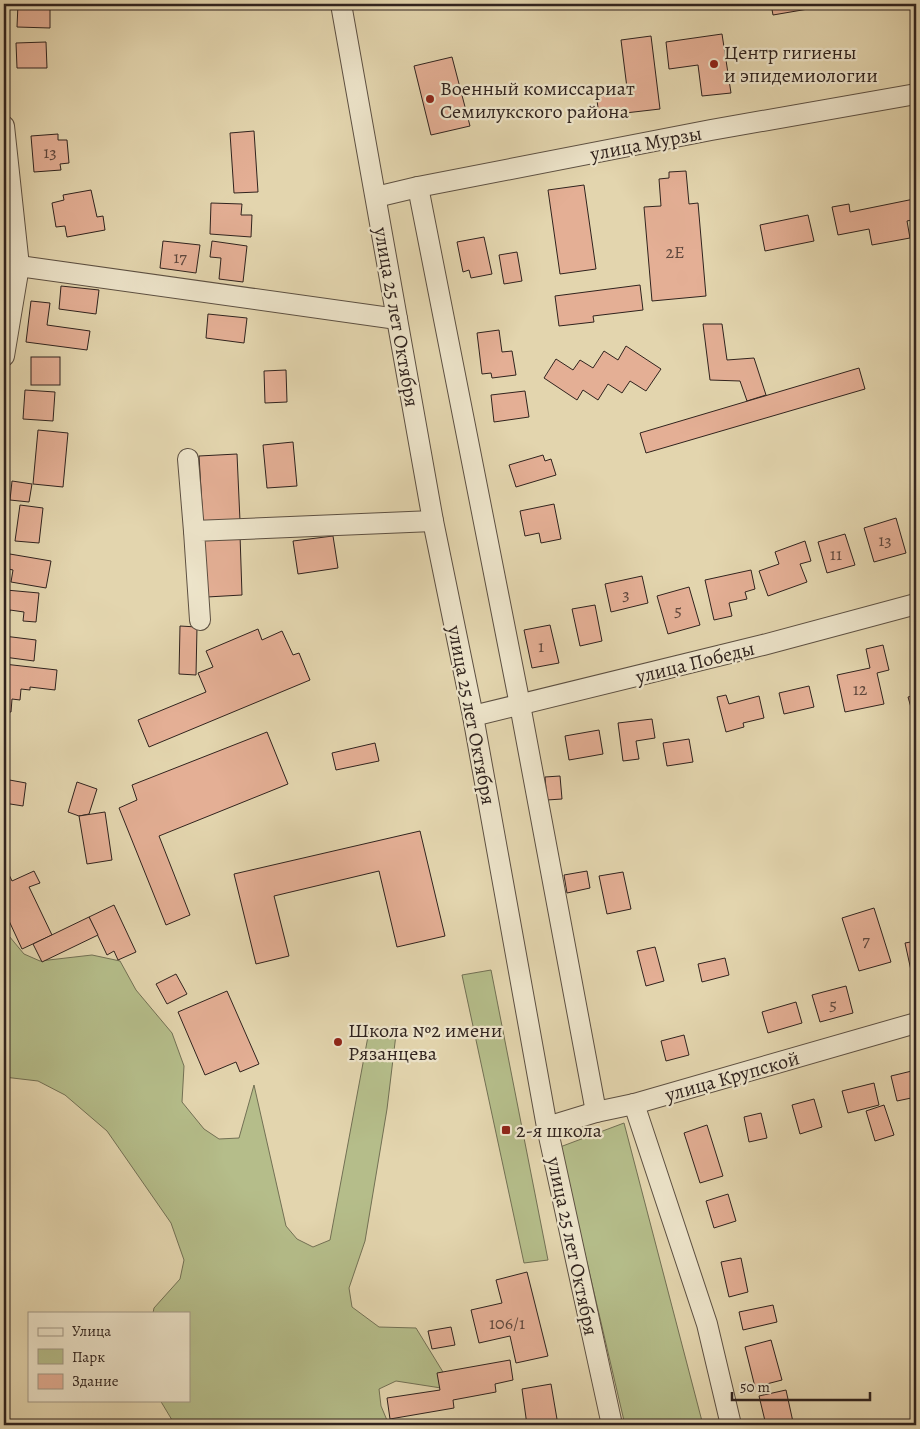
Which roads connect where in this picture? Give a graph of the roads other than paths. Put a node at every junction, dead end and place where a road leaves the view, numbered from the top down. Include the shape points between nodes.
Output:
1 (341, 4) edge
2 (916, 94) edge
3 (4, 126) edge
4 (418, 187) junction
5 (376, 197) junction
6 (19, 266) junction
7 (397, 319) junction
8 (4, 356) edge
9 (188, 459) dead end
10 (433, 520) junction
11 (194, 531) junction
12 (916, 604) edge
13 (200, 620) dead end
14 (520, 705) junction
15 (474, 716) junction
16 (916, 1023) edge
17 (634, 1104) junction
18 (596, 1112) junction
19 (547, 1127) junction
20 (612, 1425) edge
21 (731, 1425) edge

1 - 5 street, улица 25 лет Октября
2 - 4 street, улица Мурзы
3 - 6 street
4 - 5 street, улица Мурзы
4 - 14 street
5 - 7 street, улица 25 лет Октября
6 - 7 street
6 - 8 street
7 - 10 street, улица 25 лет Октября
9 - 11 street
10 - 11 street
10 - 15 street, улица 25 лет Октября
11 - 13 street
12 - 14 street, улица Победы
14 - 15 street, улица Победы
14 - 18 street
15 - 19 street, улица 25 лет Октября
16 - 17 street, улица Крупской
17 - 18 street, улица Крупской
17 - 21 street via 708,1324
18 - 19 street, улица Крупской
19 - 20 street, улица 25 лет Октября

